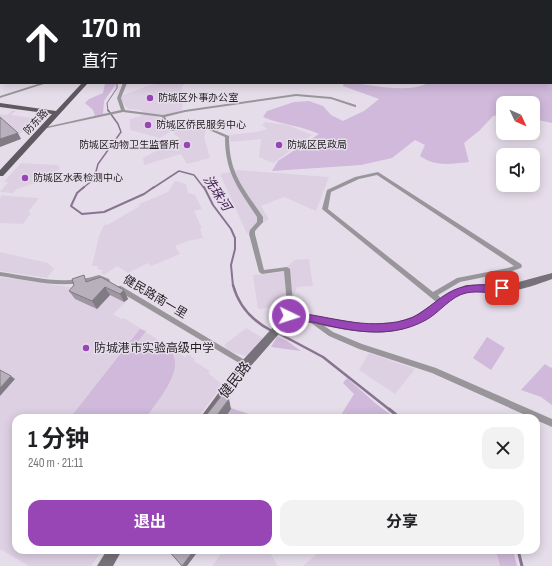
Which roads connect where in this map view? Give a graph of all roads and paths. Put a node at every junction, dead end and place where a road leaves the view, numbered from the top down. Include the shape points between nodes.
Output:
1 (472, 0) edge
2 (479, 0) edge
3 (42, 84) edge
4 (84, 84) edge
5 (125, 84) edge
6 (0, 97) edge
7 (0, 105) edge
8 (354, 106) dead end
9 (123, 111) junction
10 (58, 113) junction
11 (163, 116) junction
12 (43, 128) junction
13 (0, 174) edge
14 (0, 274) edge
15 (552, 276) edge
16 (433, 295) junction
17 (442, 303) junction
18 (309, 318) junction
19 (286, 319) junction
20 (246, 364) junction
21 (209, 414) edge
22 (532, 414) edge
23 (540, 418) edge
24 (552, 423) edge
25 (112, 554) edge
26 (104, 566) edge

1 - 2 street
3 - 6 street
4 - 10 main road, 防东路
5 - 9 street via 119,98
7 - 10 main road
8 - 11 street via 331,98 296,95 185,110
9 - 11 street
9 - 12 street
10 - 12 main road, 防东路
11 - 19 street via 172,130 200,125 227,136 229,165 234,178 260,217 260,222 252,230 252,234 262,272 287,269 290,304
12 - 13 main road, 防东路
14 - 20 street, 健民路南一里 via 68,284 88,282 99,277
15 - 17 street via 517,287 466,289
16 - 16 street via 459,280 519,266 378,173 357,178 329,191 325,209
16 - 17 street
17 - 18 street via 423,318 390,327 349,326
18 - 19 street
18 - 22 street via 331,334 361,347 433,370
19 - 20 street, 健民路
20 - 21 street, 健民路
23 - 24 street
25 - 26 street

